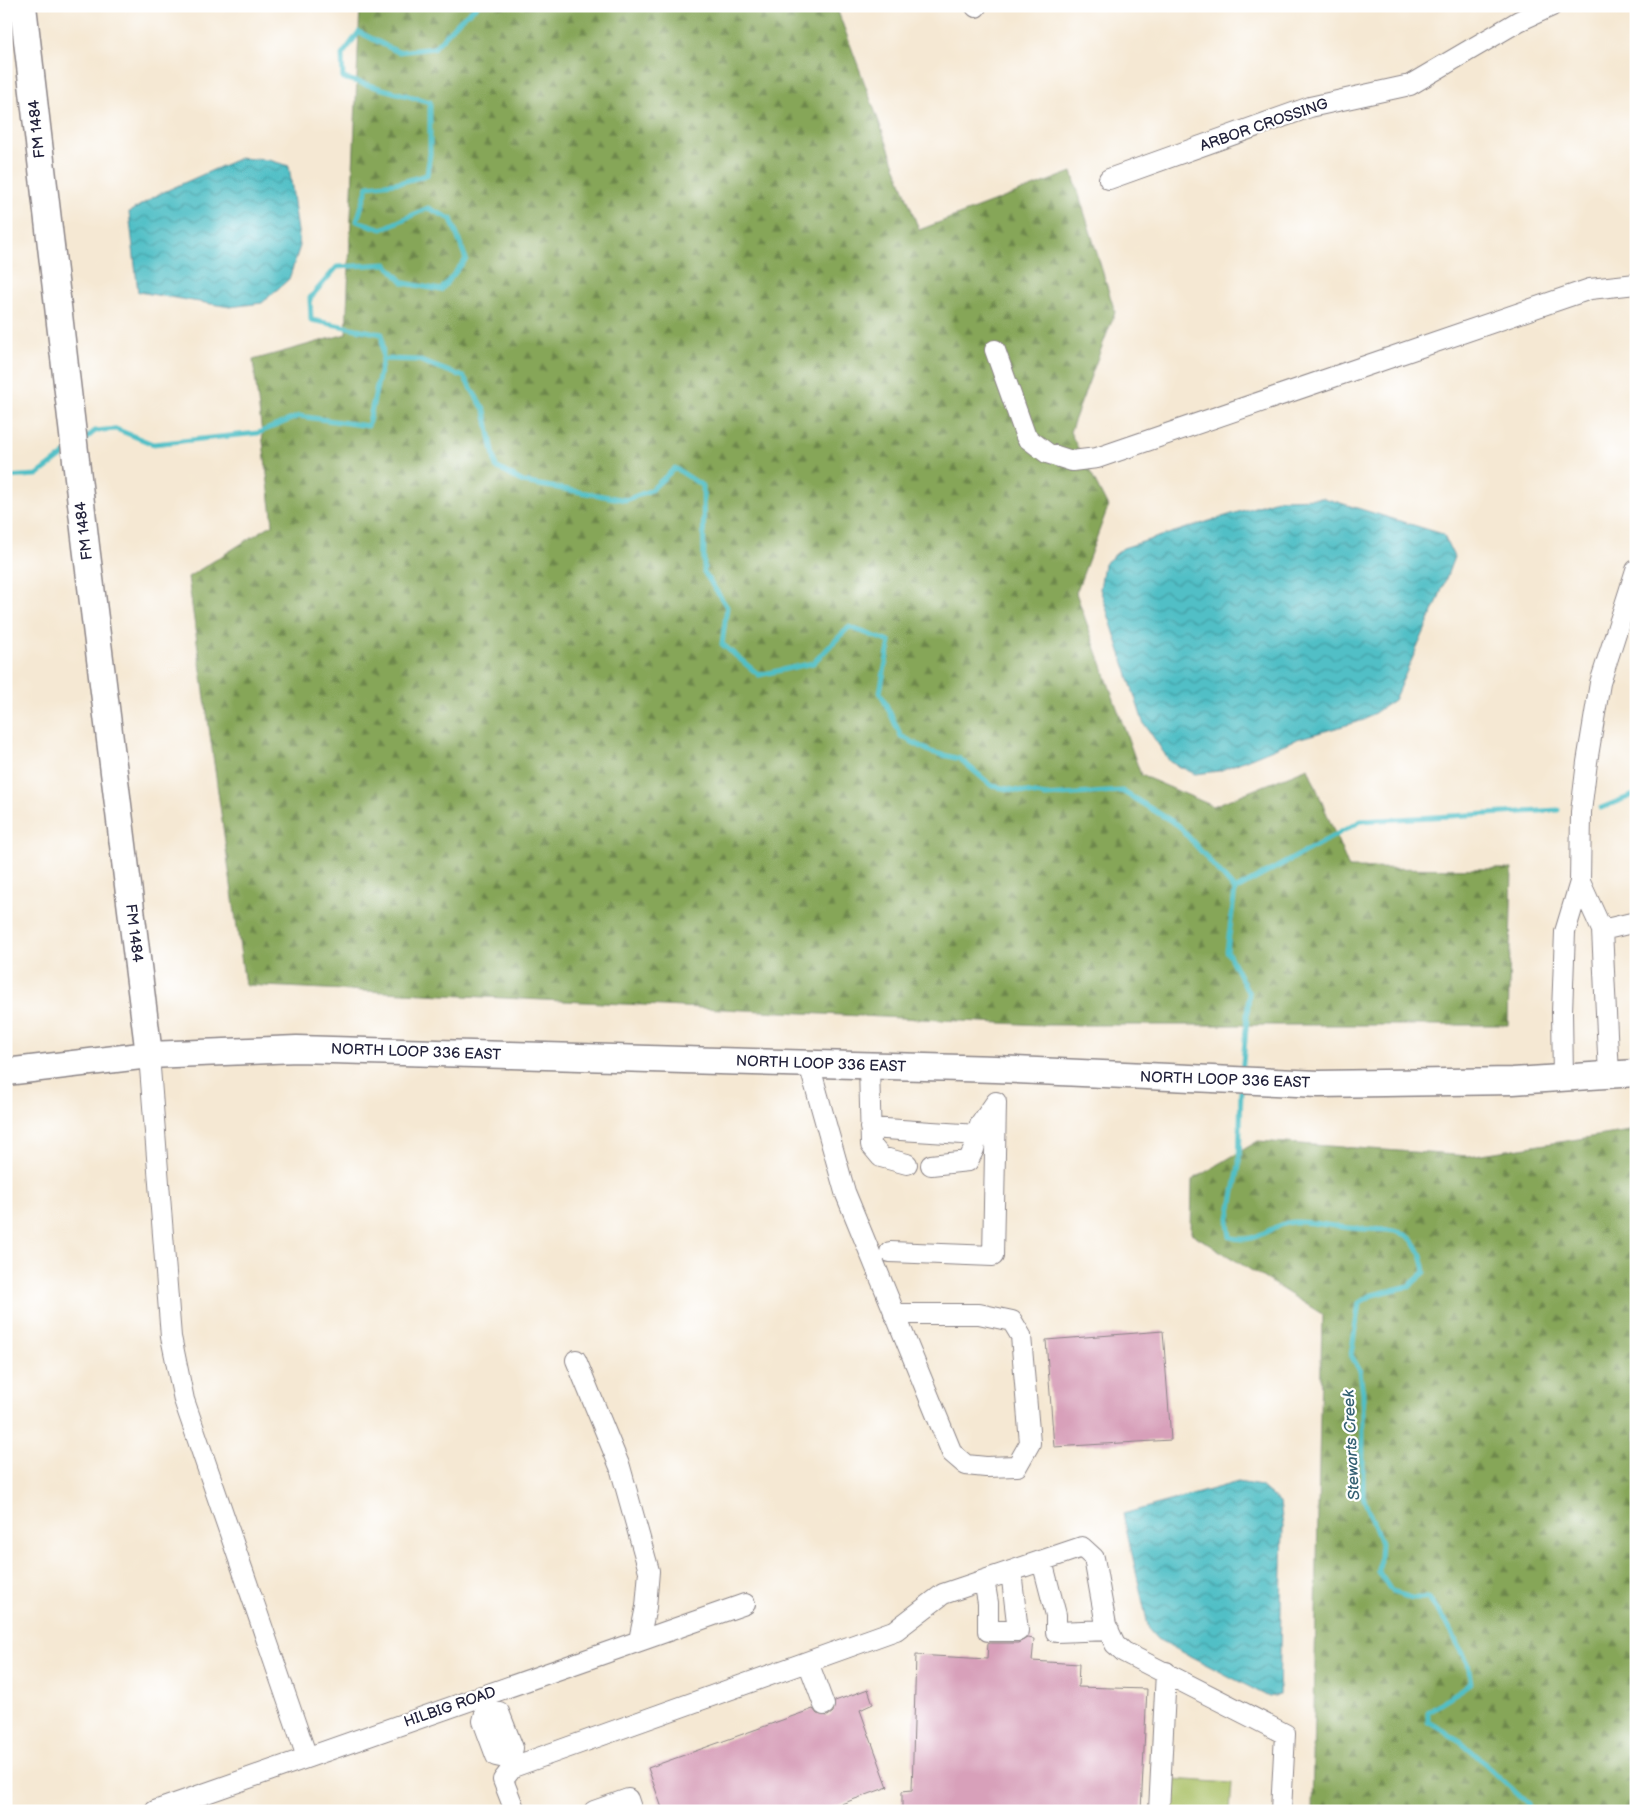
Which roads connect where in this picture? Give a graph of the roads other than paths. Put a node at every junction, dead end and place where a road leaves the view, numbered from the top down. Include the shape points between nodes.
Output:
1 (23, 6) edge
2 (1552, 6) edge
3 (1109, 179) dead end
4 (1634, 286) edge
5 (995, 350) dead end
6 (1636, 570) edge
7 (1580, 882) junction
8 (1636, 922) edge
9 (1602, 930) junction
10 (149, 1055) junction
11 (809, 1064) junction
12 (869, 1066) junction
13 (996, 1069) junction
14 (6, 1072) edge
15 (1636, 1073) edge
16 (1609, 1075) junction
17 (1563, 1078) junction
18 (996, 1102) junction
19 (870, 1128) junction
20 (978, 1135) junction
21 (907, 1164) dead end
22 (931, 1165) dead end
23 (890, 1252) dead end
24 (894, 1314) junction
25 (576, 1360) dead end
26 (1042, 1560) junction
27 (1011, 1571) junction
28 (984, 1580) junction
29 (745, 1604) dead end
30 (1108, 1630) junction
31 (639, 1640) junction
32 (808, 1662) junction
33 (1166, 1672) junction
34 (484, 1703) junction
35 (824, 1705) dead end
36 (307, 1757) junction
37 (511, 1763) junction
38 (157, 1810) edge
39 (515, 1811) edge
40 (594, 1811) edge
41 (632, 1811) edge
42 (1159, 1811) edge
43 (1281, 1811) edge

1 - 10 main road, FM 1484 / FM 1484
2 - 3 street, ARBOR CROSSING via 1518,21 1410,85 1310,107
4 - 5 street via 1590,289 1097,458 1072,461 1047,453 1026,437
6 - 7 street via 1600,683 1581,812
7 - 9 street
7 - 17 street via 1565,932
8 - 9 street
9 - 16 street
10 - 11 main road, NORTH LOOP 336 EAST via 297,1049
10 - 14 main road, NORTH LOOP 336 EAST
10 - 36 street via 171,1337 184,1400
11 - 12 main road, NORTH LOOP 336 EAST
11 - 24 street via 845,1192
12 - 13 main road, NORTH LOOP 336 EAST
12 - 19 street
13 - 17 main road, NORTH LOOP 336 EAST via 1319,1084 1513,1082
13 - 18 street
15 - 16 main road, NORTH LOOP 336 EAST
16 - 17 main road, NORTH LOOP 336 EAST
18 - 20 street via 980,1125
18 - 23 street via 993,1256
19 - 20 street
19 - 21 street via 871,1145 881,1157
20 - 22 street via 968,1162
24 - 24 street via 952,1453 966,1465 1017,1466 1030,1443 1021,1336 1012,1321 979,1314
25 - 31 street via 620,1467 649,1571
26 - 27 street
26 - 30 street via 1056,1615 1056,1632
26 - 30 street via 1082,1548 1094,1558
27 - 28 street
27 - 28 street via 1018,1631 988,1631
28 - 32 street via 943,1594 896,1630
29 - 31 street, HILBIG ROAD
30 - 33 street via 1115,1644 1124,1652
31 - 34 street, HILBIG ROAD
32 - 35 street
32 - 37 street
33 - 42 street
33 - 43 street via 1285,1734
34 - 36 street, HILBIG ROAD
34 - 37 street via 499,1712 513,1748
36 - 38 street, HILBIG ROAD
37 - 39 street via 504,1780
40 - 41 street via 628,1799

